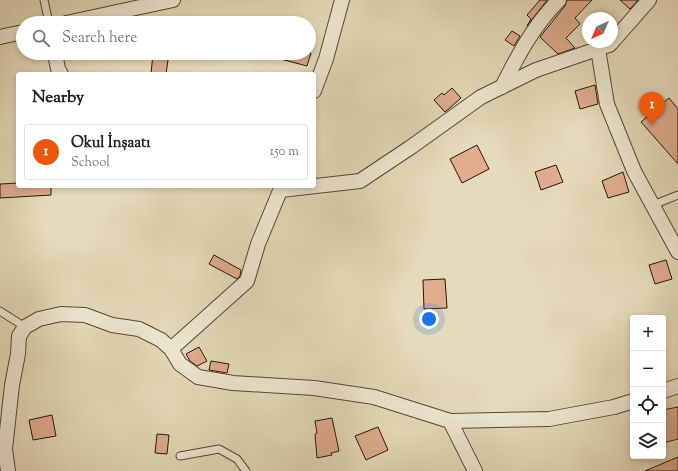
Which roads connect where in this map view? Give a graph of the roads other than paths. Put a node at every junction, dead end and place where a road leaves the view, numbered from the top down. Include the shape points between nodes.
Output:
1 (44, 0) edge
2 (173, 0) edge
3 (342, 0) edge
4 (559, 0) edge
5 (649, 0) edge
6 (47, 16) edge
7 (99, 16) edge
8 (16, 34) edge
9 (618, 35) edge
10 (0, 37) edge
11 (598, 49) joint
12 (56, 60) edge
13 (60, 72) edge
14 (316, 83) edge
15 (502, 87) junction
16 (316, 185) edge
17 (282, 188) edge
18 (678, 195) edge
19 (653, 205) junction
20 (678, 252) edge
21 (0, 311) edge
22 (25, 328) junction
23 (171, 349) junction
24 (678, 386) edge
25 (666, 390) edge
26 (630, 402) edge
27 (4, 414) edge
28 (450, 421) junction
29 (180, 456) dead end
30 (8, 471) edge
31 (246, 471) edge
32 (475, 471) edge

1 - 6 lane
2 - 7 street
3 - 14 street via 326,59
4 - 15 street via 524,44
5 - 9 street
8 - 10 street
11 - 15 street via 536,70
11 - 19 street via 607,104 634,171
12 - 13 street
15 - 16 street via 481,97 360,181
17 - 23 street via 258,244 248,281
18 - 19 lane
19 - 20 street
21 - 22 lane
22 - 23 street via 39,319 61,314 85,315 112,325 139,329 161,340
22 - 27 street via 19,336 18,354
23 - 28 street via 180,364 198,376 214,381 314,388 374,397
24 - 25 street
26 - 28 street via 549,419
27 - 30 street
28 - 32 street
29 - 31 lane via 219,449 237,459

